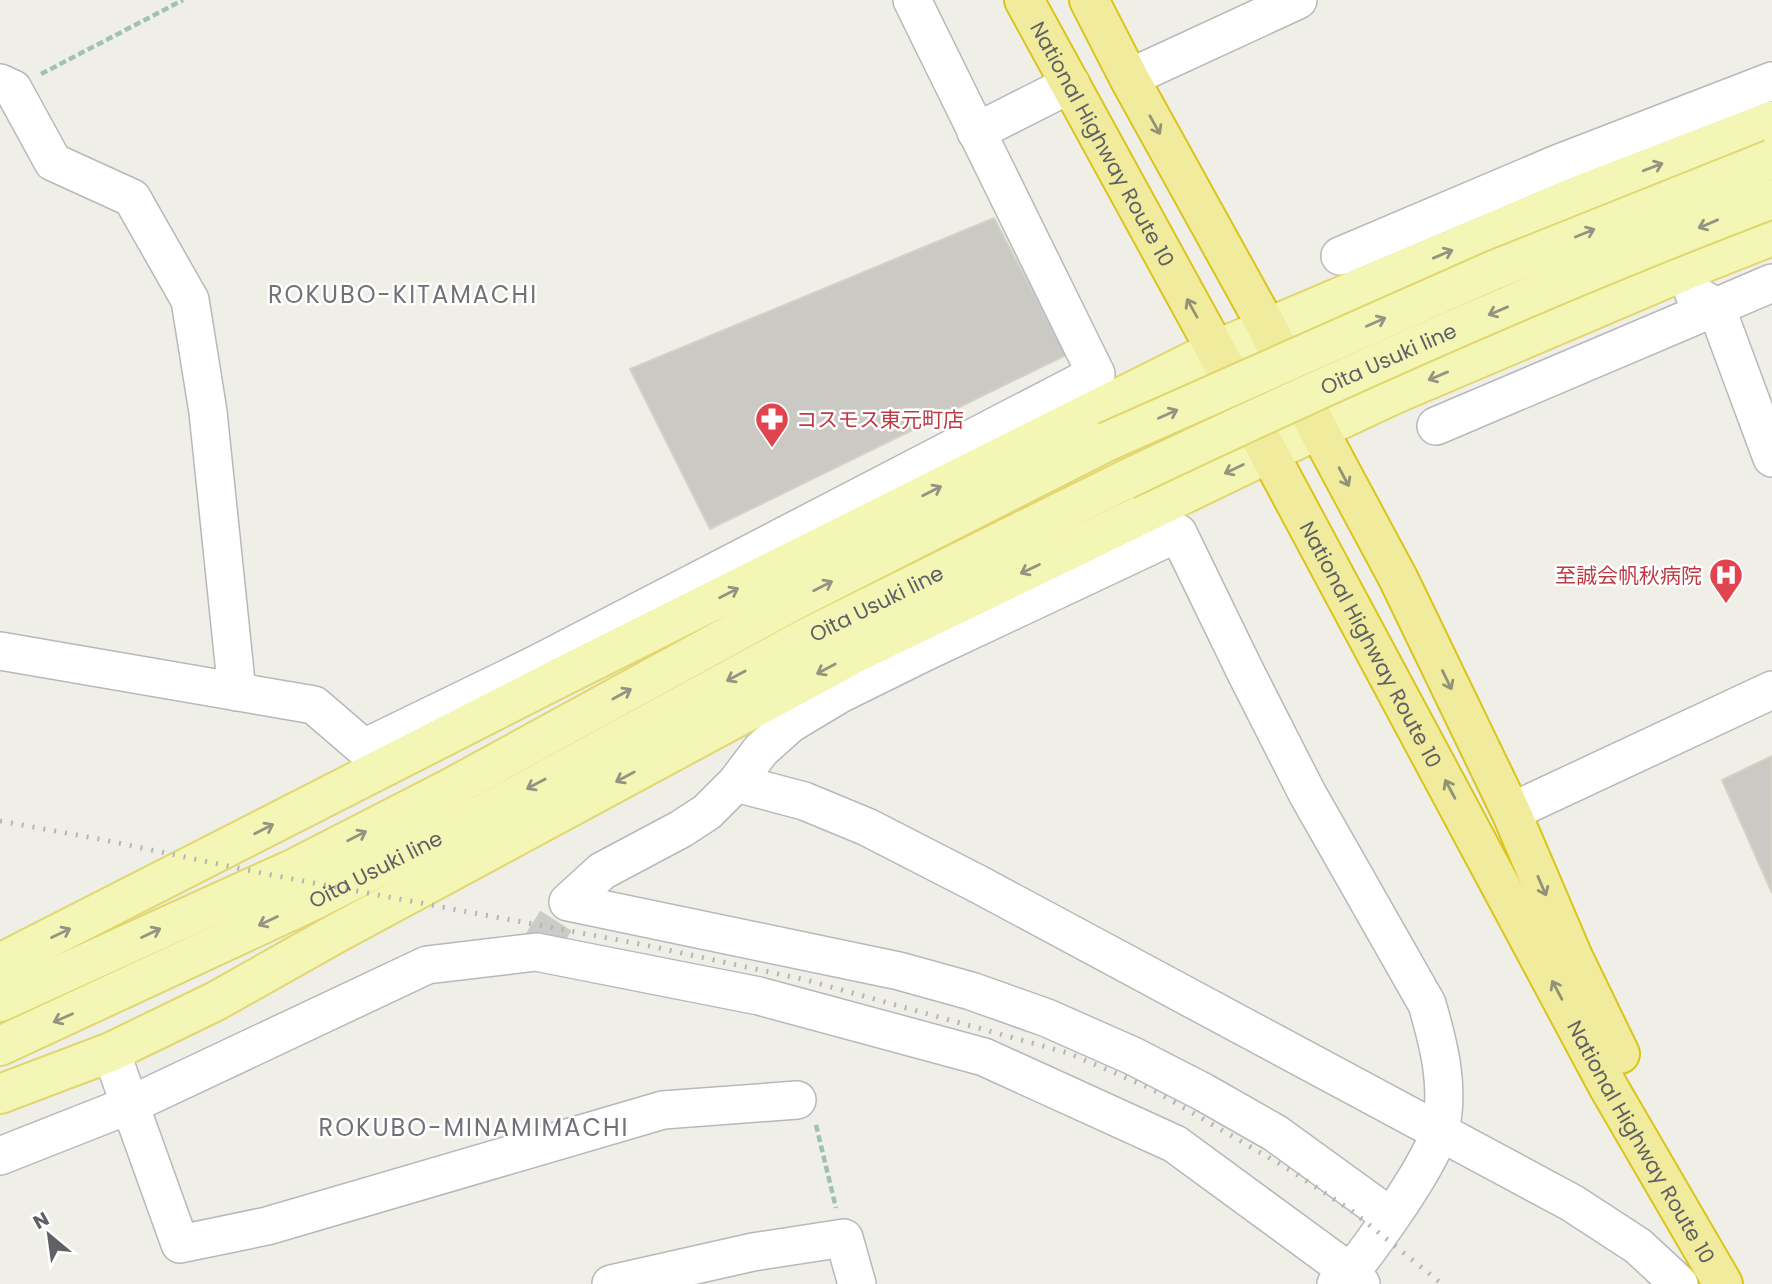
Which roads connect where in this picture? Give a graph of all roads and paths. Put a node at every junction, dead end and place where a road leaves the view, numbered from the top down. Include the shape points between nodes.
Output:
1 (183, 0) edge
2 (912, 0) edge
3 (1024, 0) edge
4 (1089, 0) edge
5 (1298, 0) edge
6 (1129, 78) junction
7 (1772, 81) edge
8 (1070, 84) junction
9 (7, 86) edge
10 (1772, 121) edge
11 (976, 132) junction
12 (1576, 156) junction
13 (1772, 159) edge
14 (1582, 194) junction
15 (1772, 199) edge
16 (1772, 236) edge
17 (1340, 256) dead end
18 (1666, 278) junction
19 (1772, 283) edge
20 (1716, 307) junction
21 (1268, 329) junction
22 (1215, 350) junction
23 (1436, 426) dead end
24 (1319, 431) junction
25 (1269, 453) junction
26 (1772, 458) edge
27 (0, 651) edge
28 (524, 682) junction
29 (1772, 690) edge
30 (237, 692) junction
31 (736, 783) junction
32 (1511, 812) junction
33 (0, 963) edge
34 (0, 1002) edge
35 (0, 1046) edge
36 (111, 1052) junction
37 (0, 1094) edge
38 (797, 1100) joint
39 (132, 1104) junction
40 (1439, 1132) junction
41 (0, 1156) edge
42 (1391, 1217) junction
43 (844, 1238) junction
44 (1349, 1280) edge
45 (611, 1284) edge
46 (857, 1284) edge
47 (1679, 1284) edge
48 (1723, 1284) edge
49 (1732, 1284) edge

1 - 9 path
2 - 11 street
3 - 8 highway, National Highway Route 10
4 - 6 highway, National Highway Route 10
5 - 6 street
6 -> 21 highway, National Highway Route 10
7 - 12 street
8 - 11 street
22 -> 8 highway, National Highway Route 10
9 - 30 street via 53,162 132,198 190,300 208,412
14 -> 10 main road
11 - 28 street via 1096,374
12 - 14 street
12 - 17 street
34 -> 13 main road, Oita Usuki line, bridge via 297,867 791,602 1105,442 1494,270
21 -> 14 main road
15 -> 35 main road, Oita Usuki line, bridge via 1282,405 1125,480 808,637 335,889
16 - 18 main road
18 - 20 street
18 -> 24 main road
19 - 20 street
20 - 23 street
20 - 26 street
21 - 22 main road
21 - 24 highway, National Highway Route 10
22 - 25 highway, National Highway Route 10
28 -> 22 main road
24 - 25 main road
24 -> 32 highway, National Highway Route 10 via 1398,578
25 -> 36 main road via 854,654 216,1001
48 -> 25 highway, National Highway Route 10 via 1609,1088
27 - 30 street
28 - 30 street via 364,748 314,705
33 -> 28 main road
29 - 32 street
31 - 40 street via 804,801 867,827
31 - 40 street via 761,750 790,724 840,694 1178,533 1307,793 1427,1004 1443,1075
31 - 42 street via 707,811 602,871 568,902 899,971 1047,1018 1227,1105 1275,1133
32 -> 49 highway, National Highway Route 10 via 1573,957
36 - 37 main road
36 - 39 street
38 - 39 street via 663,1110 267,1226 180,1244
38 - 43 path via 813,1113
39 - 41 street
39 - 44 street via 427,965 536,952 759,996 984,1057 1175,1144
40 - 42 street
40 - 47 street via 1572,1203 1638,1246
42 - 44 street
43 - 45 street via 753,1252
43 - 46 street

